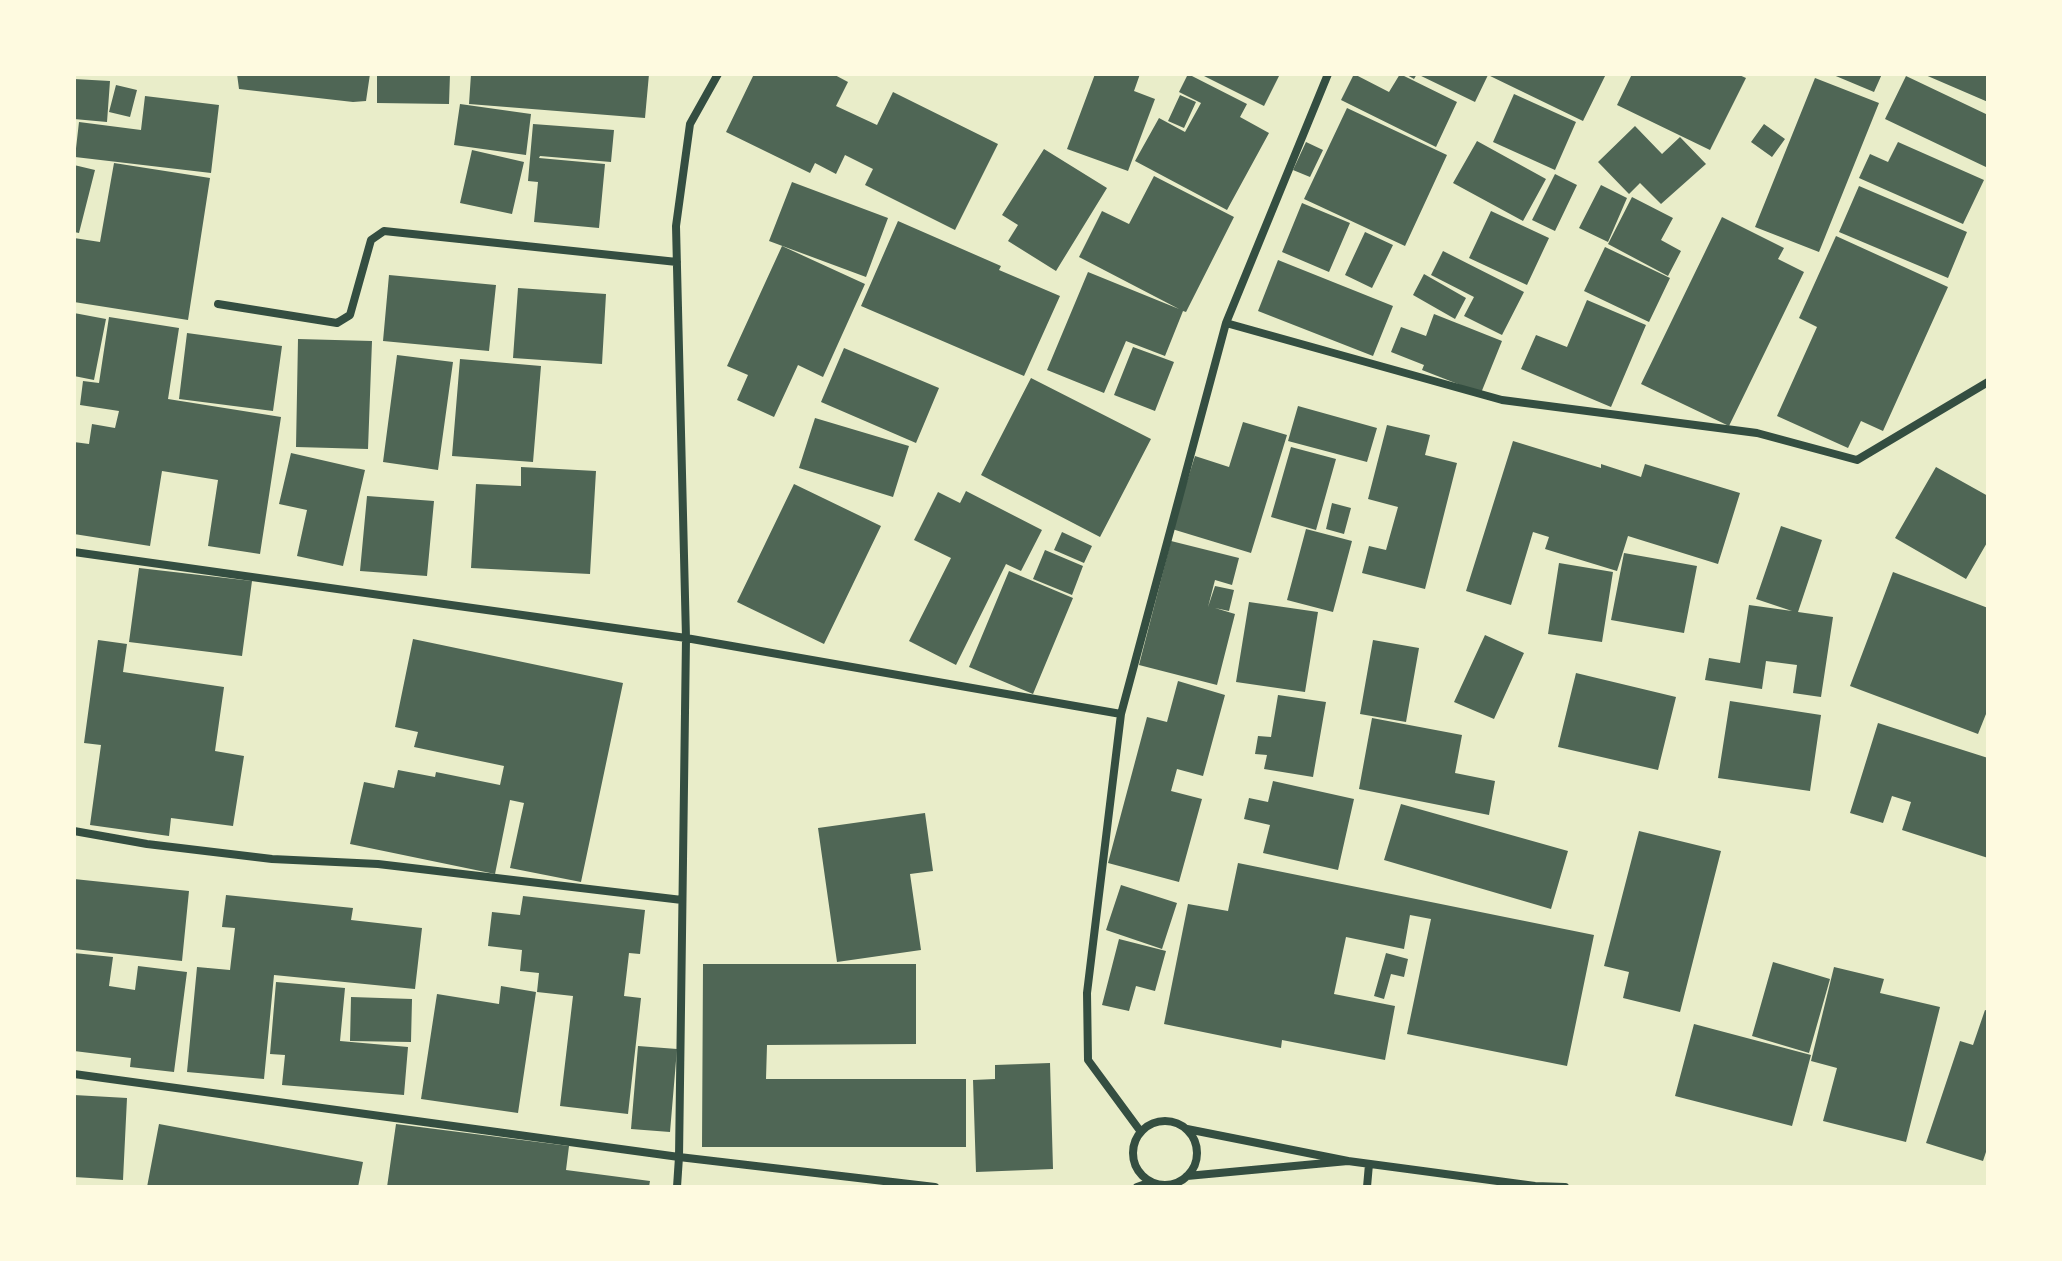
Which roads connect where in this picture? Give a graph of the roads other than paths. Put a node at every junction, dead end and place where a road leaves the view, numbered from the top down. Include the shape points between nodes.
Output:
1 (718, 74) edge
2 (1328, 74) edge
3 (677, 262) junction
4 (218, 304) dead end
5 (1226, 323) junction
6 (1988, 382) edge
7 (74, 552) edge
8 (686, 638) junction
9 (1121, 714) junction
10 (74, 831) edge
11 (682, 900) junction
12 (74, 1074) edge
13 (1187, 1129) junction
14 (1141, 1132) junction
15 (679, 1157) junction
16 (1348, 1161) junction
17 (1369, 1164) junction
18 (1187, 1176) junction
19 (1151, 1182) junction
20 (1178, 1185) edge
21 (1535, 1186) edge
22 (677, 1187) edge
23 (935, 1187) edge
24 (1137, 1187) edge
25 (1367, 1187) edge
26 (1565, 1187) edge

1 - 3 street via 690,124 676,226
2 - 5 street
3 - 4 street via 384,231 371,240 350,315 337,323
3 - 8 street
5 - 6 street via 1502,400 1757,433 1857,460
5 - 9 street
7 - 8 street
8 - 9 street
8 - 11 street
9 - 14 street via 1087,993 1088,1060
10 - 11 street via 257,857 378,864
11 - 15 street
12 - 15 street
13 - 14 street via 1160,1121
13 - 16 street
13 - 18 street via 1196,1149
14 - 19 street via 1132,1156
15 - 22 street
15 - 23 street
16 - 17 street
16 - 18 street
17 - 21 street
17 - 25 street
18 - 20 street
19 - 20 street
19 - 24 street
21 - 26 street

